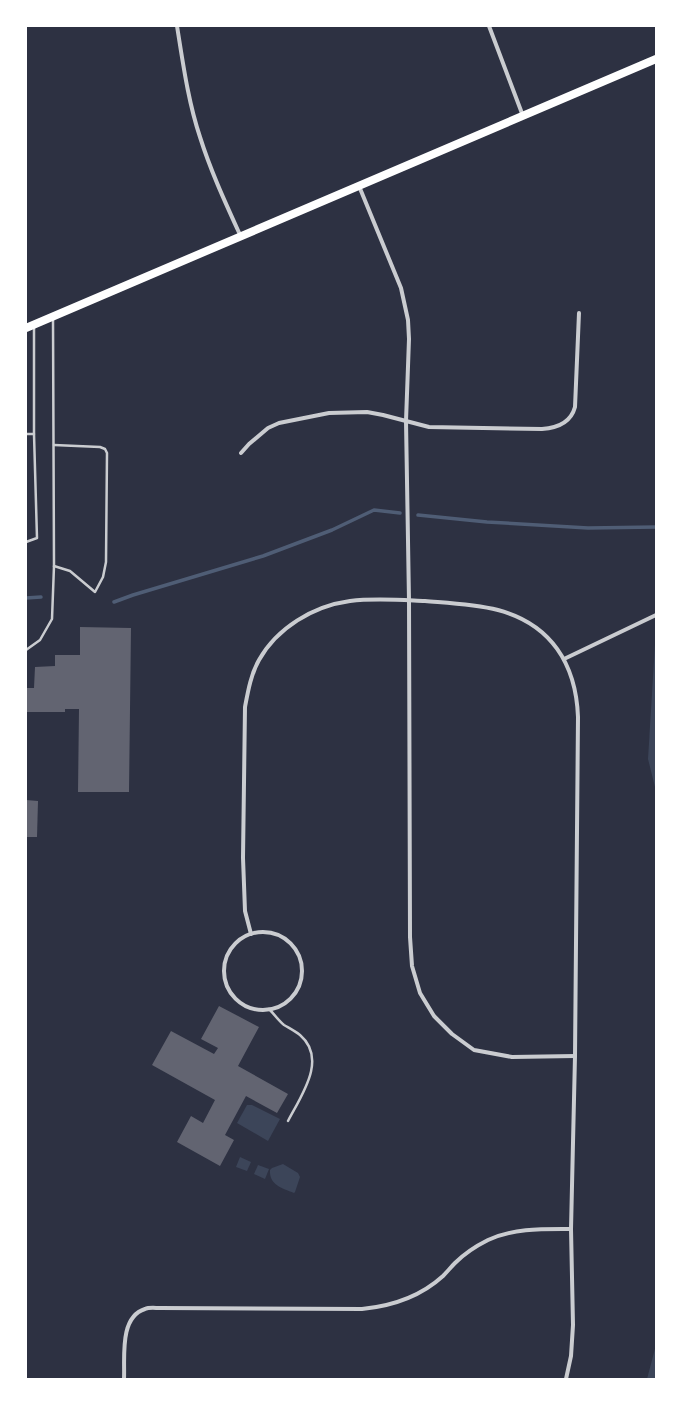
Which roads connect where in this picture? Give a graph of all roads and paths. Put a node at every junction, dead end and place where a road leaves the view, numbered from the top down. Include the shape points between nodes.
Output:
1 (177, 26) edge
2 (489, 26) edge
3 (656, 58) edge
4 (523, 116) junction
5 (359, 186) junction
6 (241, 237) junction
7 (579, 313) dead end
8 (53, 316) junction
9 (30, 326) edge
10 (406, 422) junction
11 (26, 434) edge
12 (34, 434) junction
13 (54, 445) junction
14 (241, 453) dead end
15 (26, 542) edge
16 (54, 566) junction
17 (409, 600) junction
18 (656, 615) edge
19 (26, 650) edge
20 (564, 659) junction
21 (251, 934) junction
22 (269, 1009) junction
23 (575, 1056) junction
24 (288, 1121) dead end
25 (571, 1228) junction
26 (124, 1379) edge
27 (566, 1379) edge

1 - 6 street via 187,86 200,137 219,190
2 - 4 street
3 - 4 main road
4 - 5 main road
5 - 6 main road
5 - 10 street via 393,266 405,305 409,339
6 - 8 main road
7 - 10 street via 575,407 571,416 560,426 542,430 429,427
8 - 9 main road
8 - 13 lane
9 - 12 lane
10 - 14 street via 367,412 329,413 279,423 268,428
10 - 17 street
11 - 12 lane
12 - 15 lane via 37,538
13 - 16 lane
13 - 16 lane via 100,447 107,453 106,562 103,577 94,592 70,570
16 - 19 lane via 52,619 40,640
17 - 20 street via 483,607 513,615 526,621 548,638
17 - 21 street via 366,599 348,601 319,610 290,626 276,638 259,661 245,707 243,858 245,912
17 - 23 street via 410,937 412,966 420,993 434,1016 452,1034 474,1050 512,1057
18 - 20 street
20 - 23 street via 578,701
21 - 22 street via 231,949 224,973 234,997 244,1005 256,1009
21 - 22 street via 263,932 285,938 300,956 302,979 297,990 281,1006
22 - 24 lane via 283,1024 300,1035 312,1052 309,1079
23 - 25 street
25 - 26 street via 530,1229 501,1235 470,1251 444,1276 414,1296 382,1307 145,1309 134,1315 126,1327
25 - 27 street via 573,1325 571,1356

